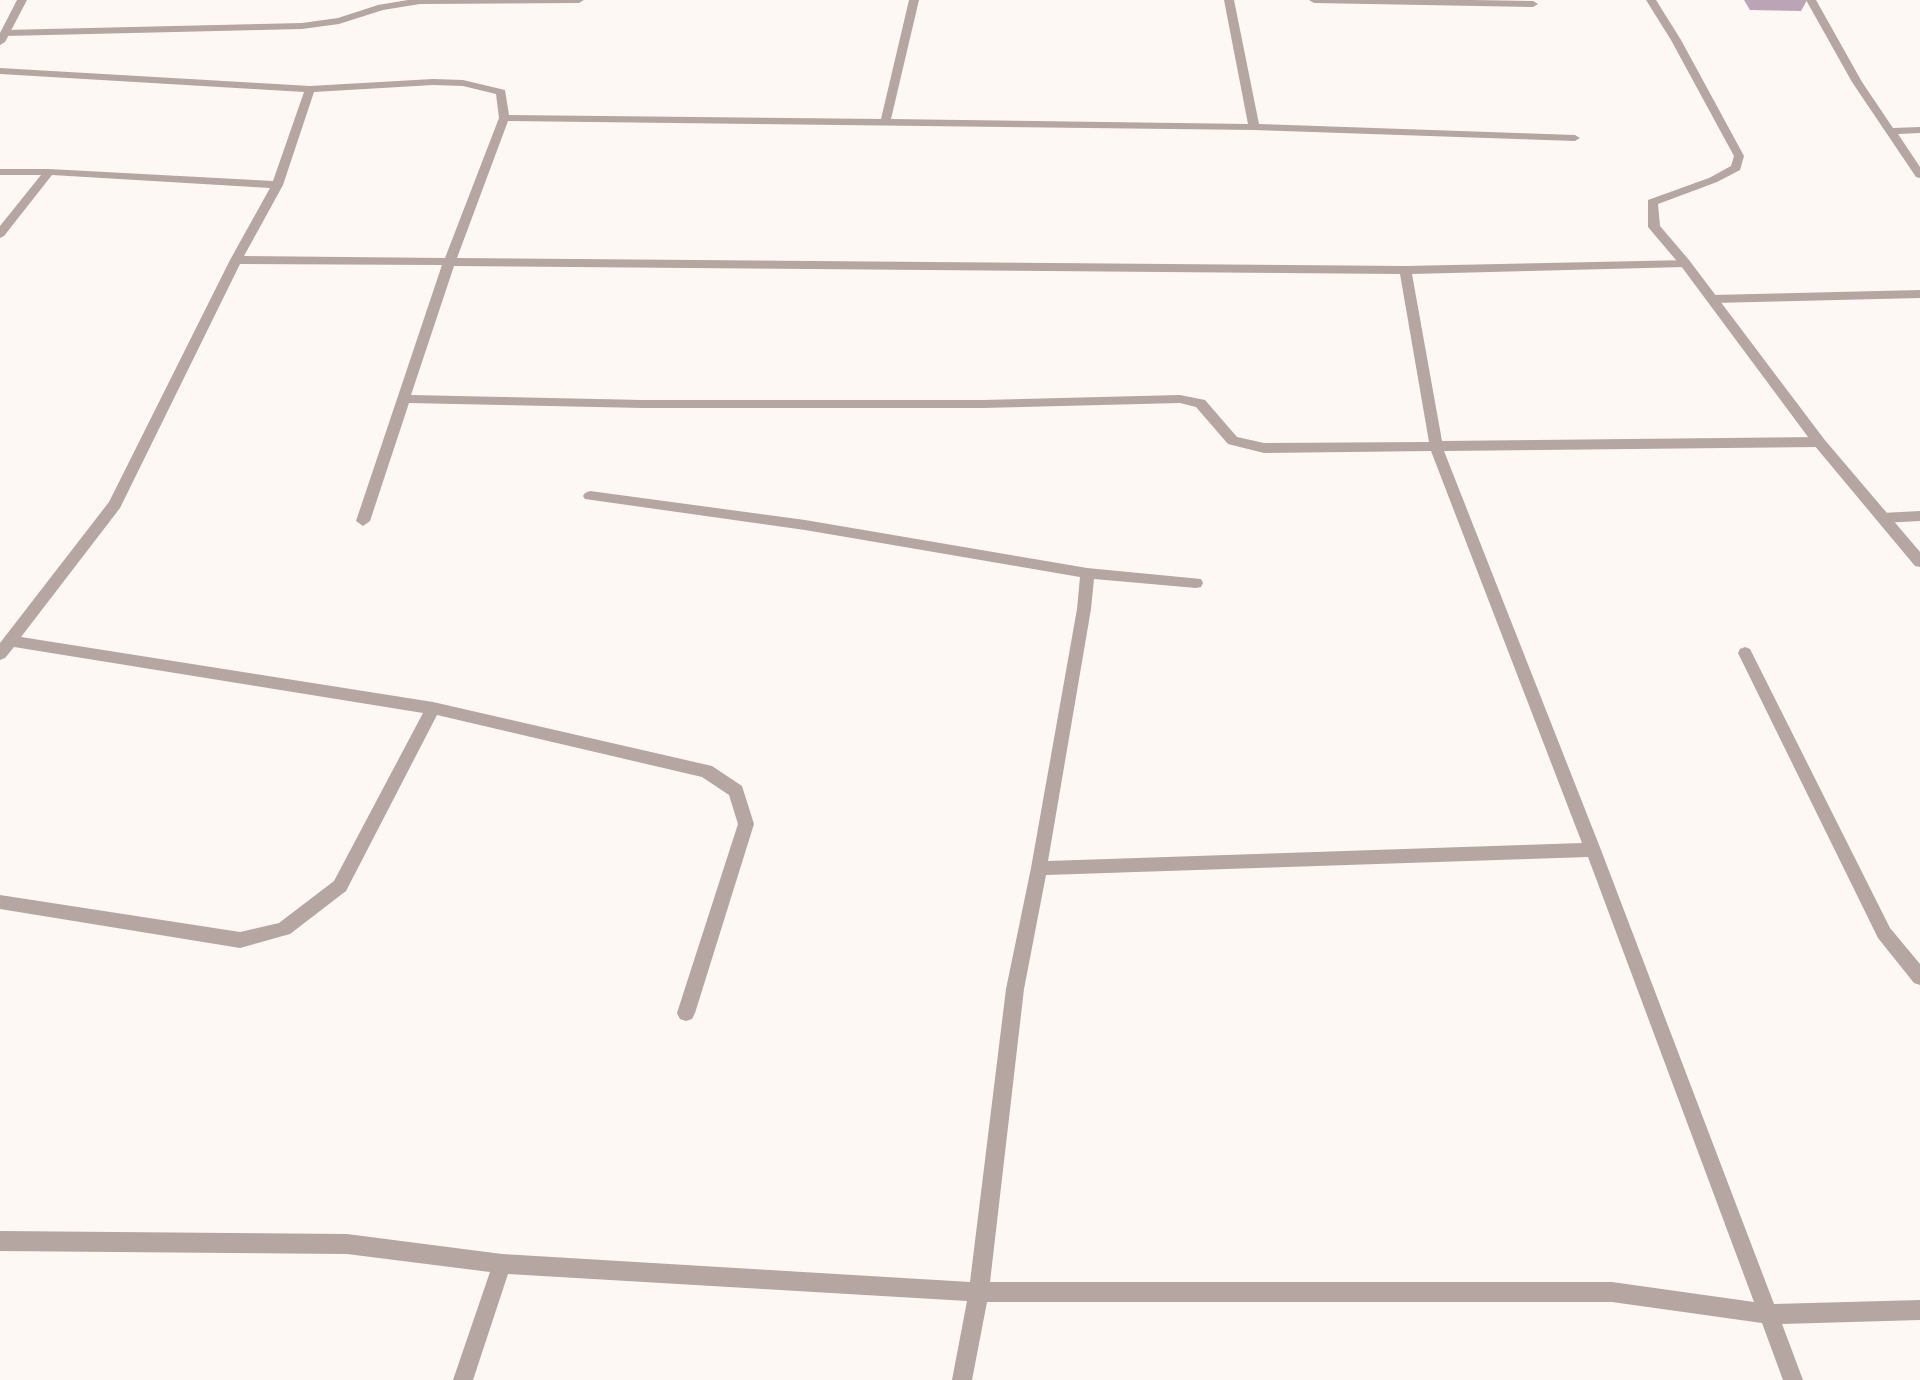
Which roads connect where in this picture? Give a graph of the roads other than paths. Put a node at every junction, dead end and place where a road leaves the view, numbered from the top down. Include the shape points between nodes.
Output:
1 (22, 0) edge
2 (579, 0) edge
3 (914, 0) edge
4 (1229, 0) edge
5 (1314, 0) edge
6 (1651, 0) edge
7 (1811, 0) edge
8 (523, 1) edge
9 (1533, 4) dead end
10 (2, 38) edge
11 (0, 71) edge
12 (310, 89) junction
13 (504, 118) junction
14 (885, 123) junction
15 (1254, 127) junction
16 (1920, 130) edge
17 (1890, 131) junction
18 (1575, 138) dead end
19 (0, 172) edge
20 (49, 172) junction
21 (1920, 174) edge
22 (276, 185) junction
23 (0, 234) edge
24 (236, 260) junction
25 (449, 263) junction
26 (1686, 263) junction
27 (1405, 270) junction
28 (1920, 294) edge
29 (1713, 299) junction
30 (403, 399) junction
31 (1820, 441) junction
32 (1436, 447) junction
33 (590, 496) dead end
34 (1920, 516) edge
35 (1882, 518) junction
36 (363, 521) dead end
37 (1920, 562) edge
38 (1087, 573) junction
39 (1196, 583) dead end
40 (10, 641) junction
41 (1745, 653) dead end
42 (0, 654) edge
43 (433, 708) junction
44 (1593, 850) junction
45 (1039, 868) junction
46 (0, 902) edge
47 (1920, 977) edge
48 (686, 1013) dead end
49 (1, 1243) edge
50 (502, 1264) junction
51 (979, 1292) junction
52 (1920, 1310) edge
53 (1767, 1314) junction
54 (463, 1380) edge
55 (962, 1380) edge
56 (1793, 1380) edge

1 - 10 street
2 - 8 street
3 - 14 street
4 - 15 street
5 - 9 street
6 - 26 street via 1739,156 1736,168 1652,202 1654,227
7 - 17 street
8 - 10 street via 420,1 302,26
11 - 12 street
12 - 13 street via 463,83 501,92
12 - 22 street
13 - 14 street
13 - 25 street
14 - 15 street
15 - 18 street
16 - 17 street
17 - 21 street
19 - 20 street
20 - 22 street
20 - 23 street
22 - 24 street
24 - 25 street
24 - 40 street via 115,505
25 - 27 street
25 - 30 street
26 - 27 street
26 - 29 street
27 - 32 street
28 - 29 street
29 - 31 street
30 - 32 street via 642,404 1180,399 1200,403 1233,441 1264,448
30 - 36 street
31 - 32 street
31 - 35 street
32 - 44 street
33 - 38 street via 805,525
34 - 35 street
35 - 37 street
38 - 39 street
38 - 45 street
40 - 42 street
40 - 43 street
41 - 47 street via 1884,933
43 - 46 street via 340,886 284,929 240,940
43 - 48 street via 706,771 736,791 746,824
44 - 45 street
44 - 53 street
45 - 51 street via 1015,989
49 - 50 street via 347,1244
50 - 51 street
50 - 54 street
51 - 53 street via 1612,1292
51 - 55 street
52 - 53 street
53 - 56 street

